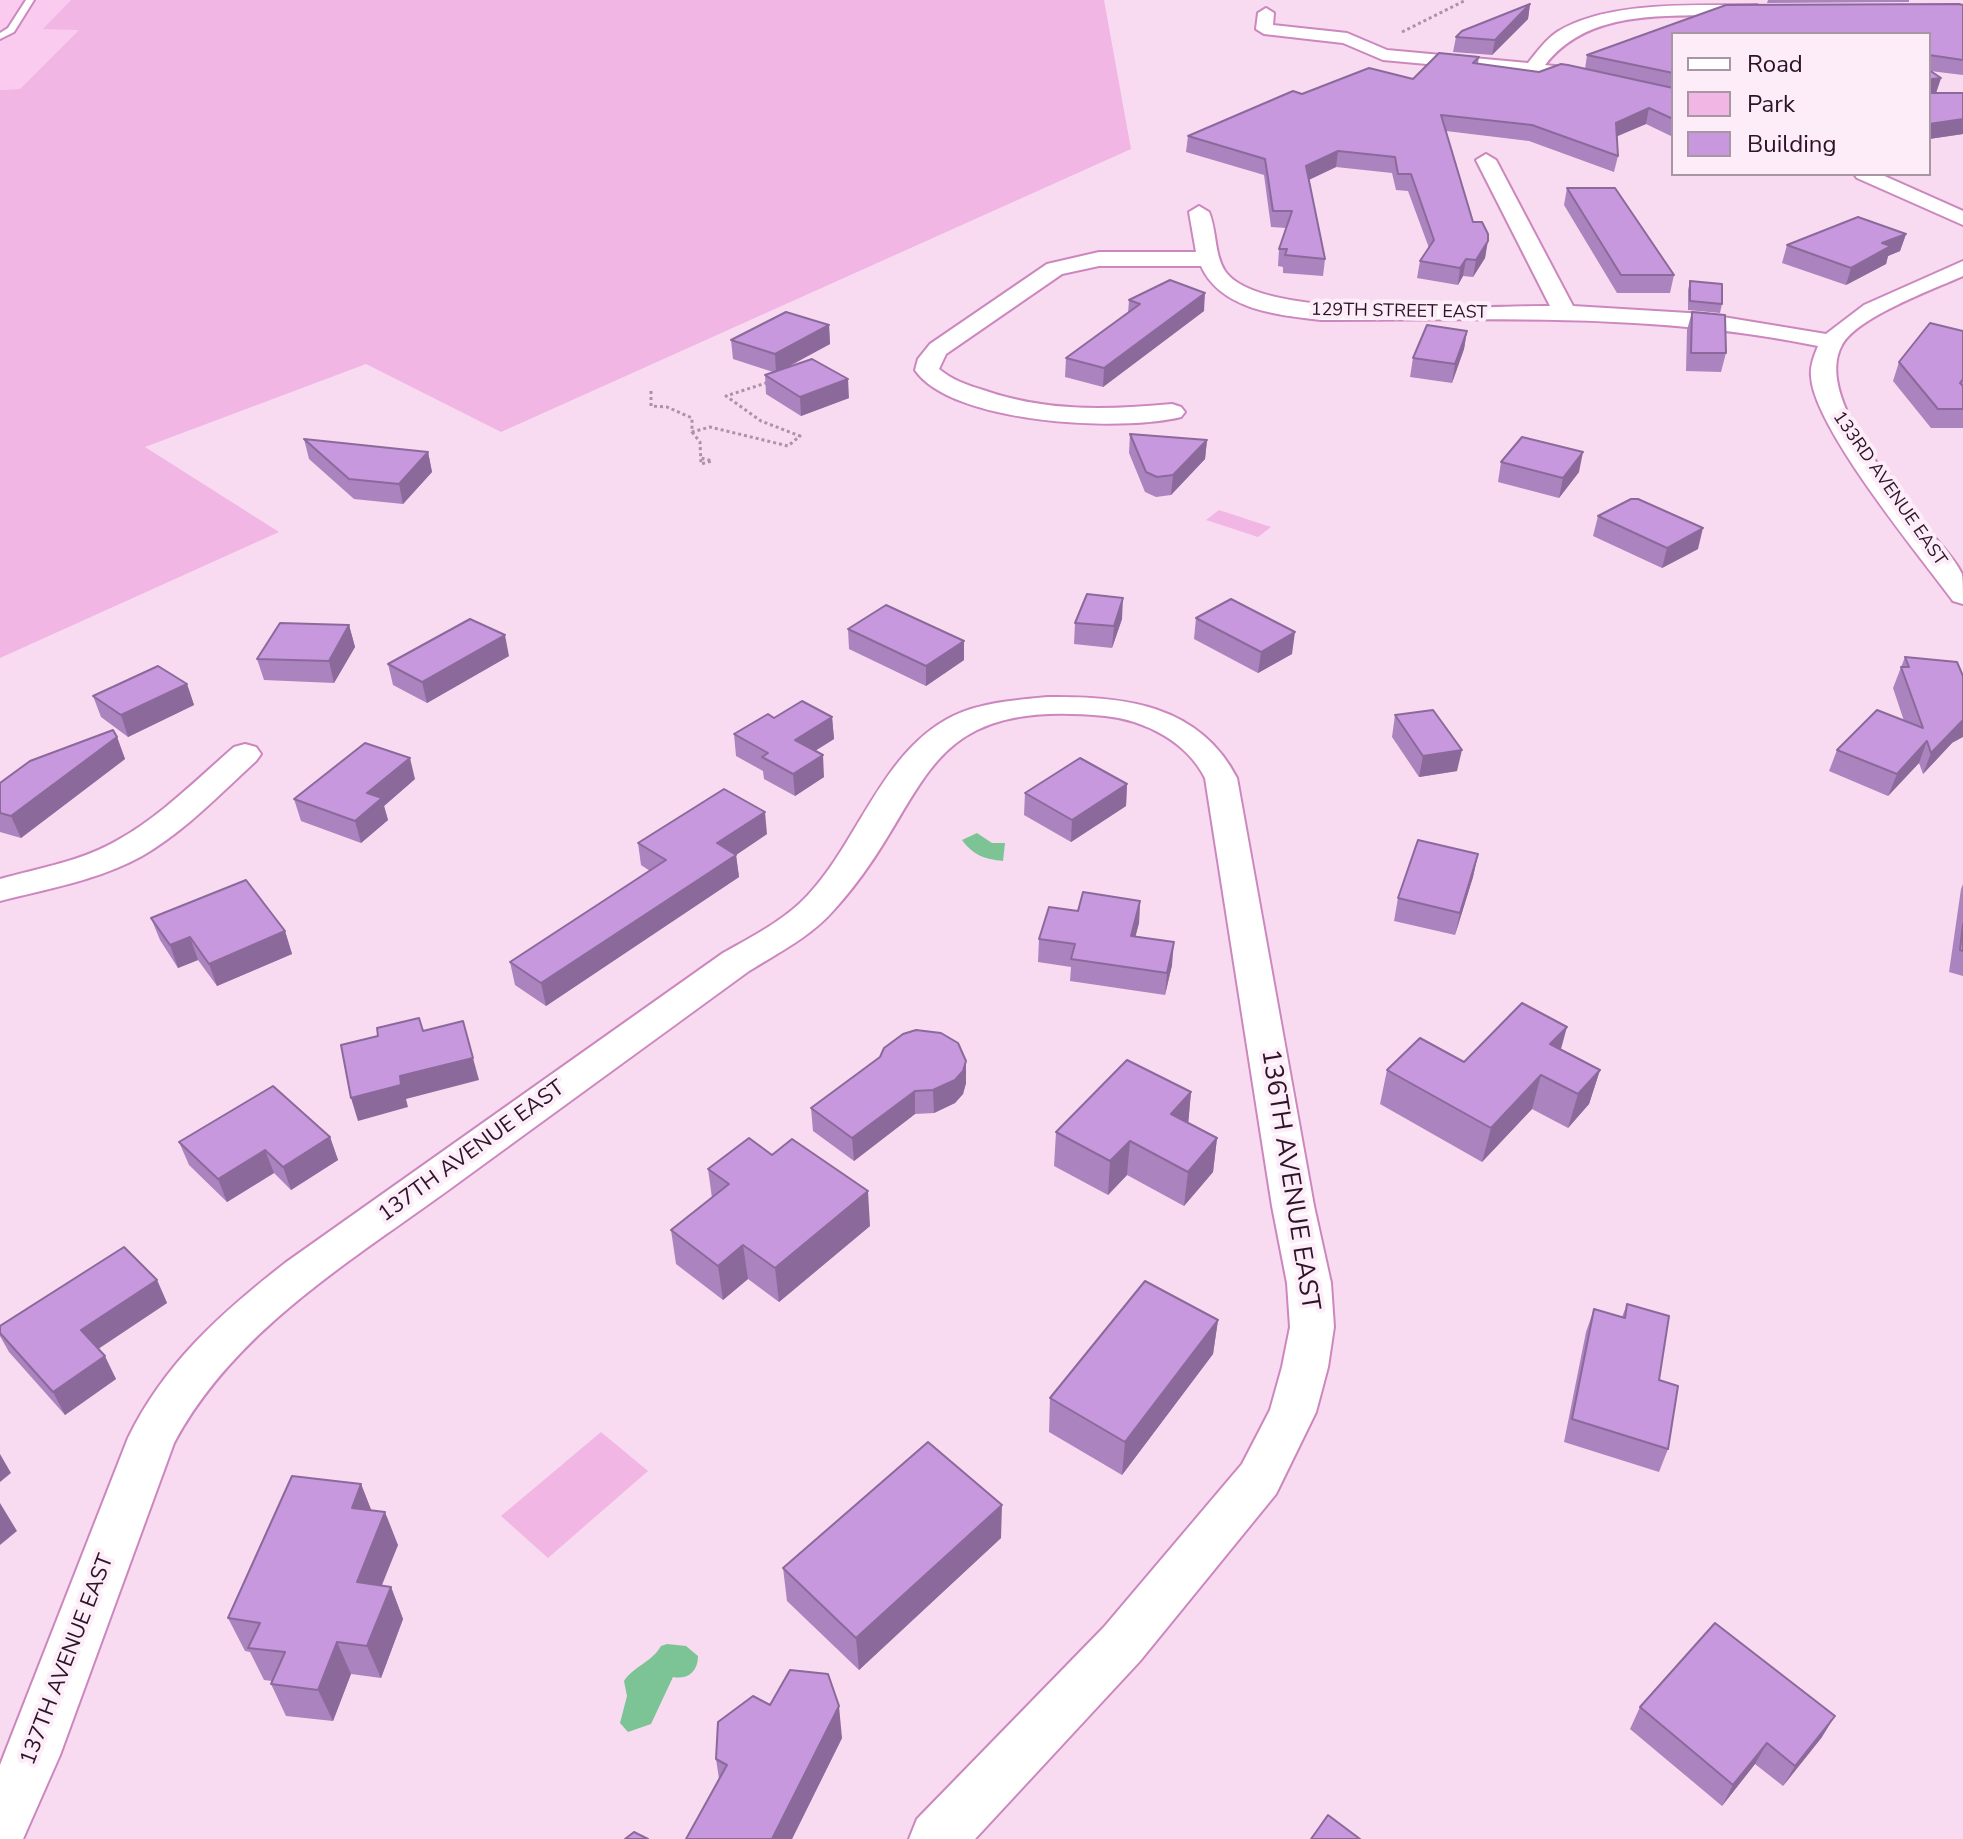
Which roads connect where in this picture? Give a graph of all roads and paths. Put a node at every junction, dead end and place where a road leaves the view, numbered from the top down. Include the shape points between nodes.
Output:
1 (30, 0) edge
2 (1466, 0) edge
3 (1770, 10) edge
4 (1266, 13) dead end
5 (0, 36) edge
6 (1366, 48) junction
7 (1534, 67) junction
8 (1580, 75) edge
9 (1486, 160) dead end
10 (1868, 176) edge
11 (1199, 212) dead end
12 (1963, 219) edge
13 (1208, 259) junction
14 (1963, 268) edge
15 (1565, 313) junction
16 (1831, 342) junction
17 (780, 378) edge
18 (651, 391) dead end
19 (1172, 412) dead end
20 (692, 432) junction
21 (701, 458) dead end
22 (1962, 592) edge
23 (1149, 718) joint
24 (245, 754) dead end
25 (0, 890) edge
26 (0, 1826) edge
27 (937, 1839) edge

1 - 5 lane via 11,30
2 - 6 path
3 - 7 street via 1672,11 1605,19 1570,31
4 - 6 street via 1264,29 1347,38
6 - 7 street via 1398,57
7 - 8 street
9 - 15 street
10 - 12 street
11 - 13 street
13 - 15 street, 129TH STREET EAST via 1220,279 1241,294 1308,312
13 - 19 street via 1099,259 1055,269 938,349 927,370 941,383 1023,412 1099,419
14 - 16 street via 1878,306
15 - 16 street, 129TH STREET EAST via 1710,320
16 - 22 street, 133RD AVENUE EAST via 1822,377 1834,412
17 - 20 path via 726,396 761,421 800,436 788,446 710,427
18 - 20 path via 651,406 692,418
20 - 21 path via 700,442
23 - 26 street, 137TH AVENUE EAST via 1105,707 1012,707 942,734 897,787 826,897 794,927 736,962 242,1321 168,1405 152,1438 33,1755
23 - 27 street, 136TH AVENUE EAST via 1190,736 1221,778 1309,1283 1312,1327 1305,1367 1293,1412 1259,1479 1122,1644
24 - 25 street via 129,848 86,867

